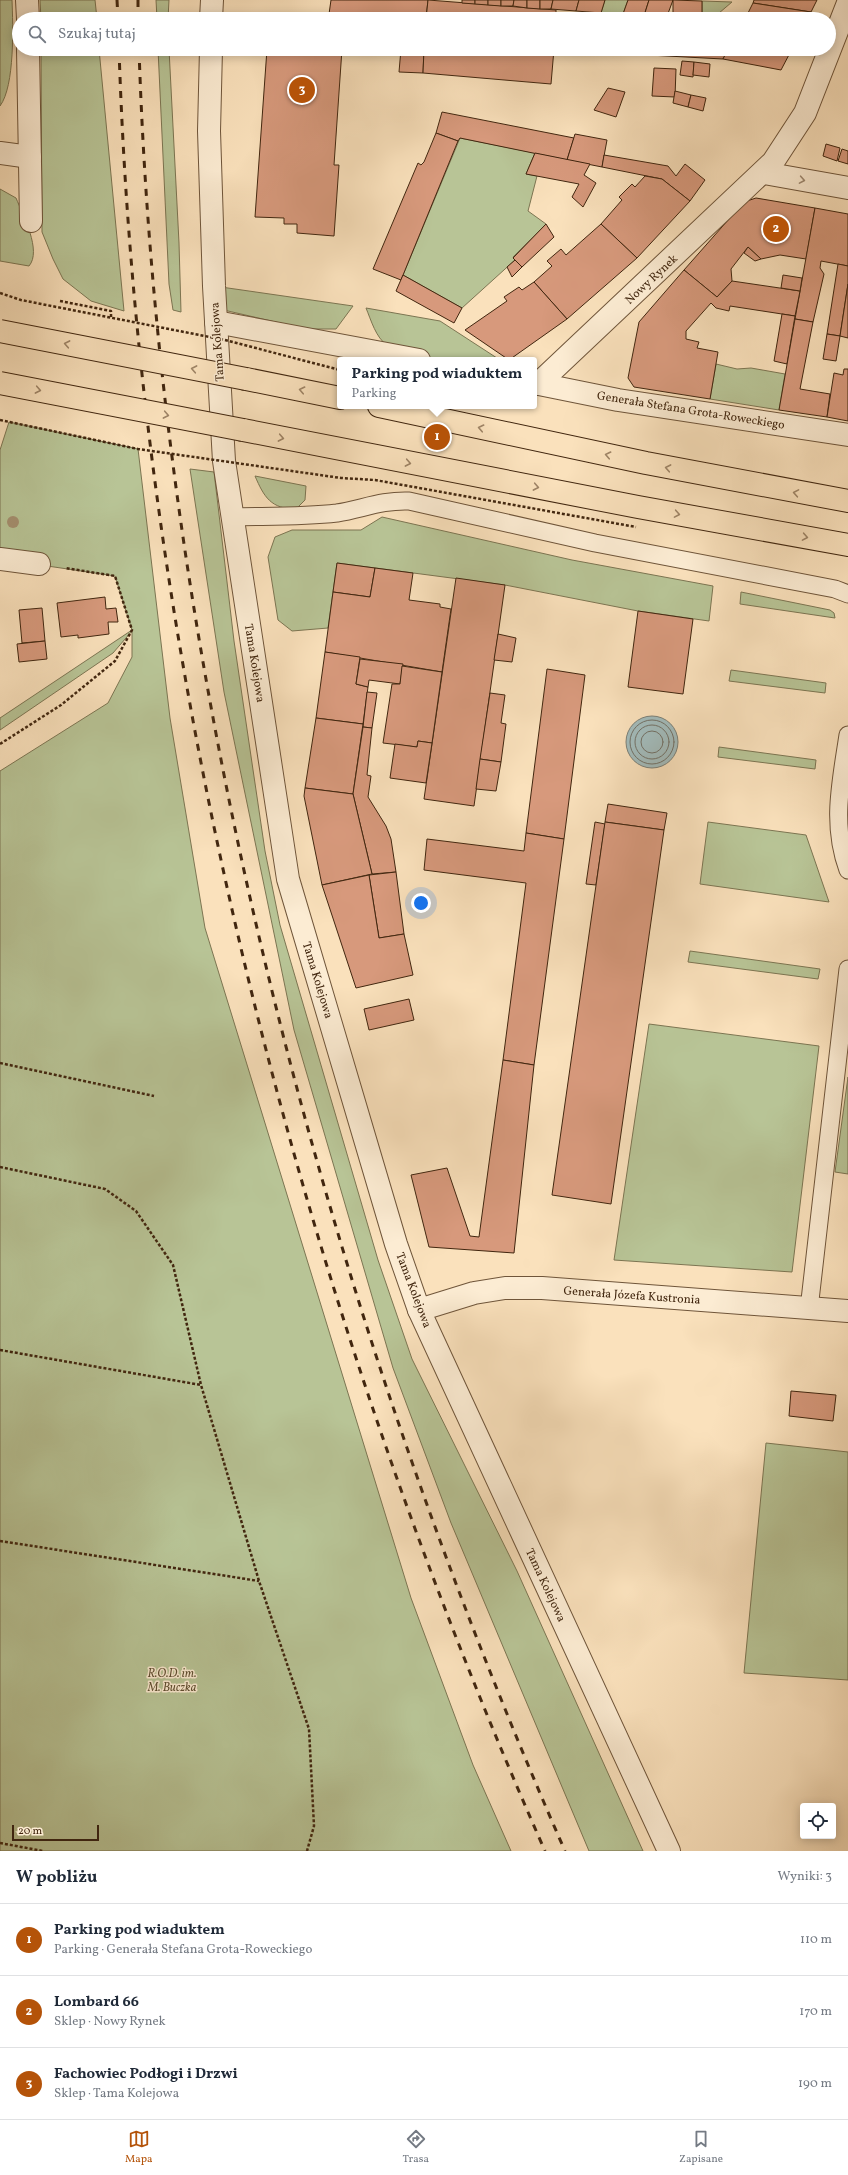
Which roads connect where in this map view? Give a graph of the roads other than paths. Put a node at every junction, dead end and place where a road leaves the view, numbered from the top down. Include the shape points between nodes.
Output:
1 (27, 0) edge
2 (212, 0) edge
3 (848, 3) edge
4 (28, 12) edge
5 (211, 12) edge
6 (836, 34) edge
7 (28, 56) edge
8 (211, 56) edge
9 (827, 56) edge
10 (0, 153) edge
11 (30, 157) junction
12 (764, 173) junction
13 (848, 188) edge
14 (31, 221) dead end
15 (216, 322) junction
16 (0, 331) edge
17 (403, 357) edge
18 (537, 382) edge
19 (0, 383) edge
20 (537, 383) edge
21 (337, 397) edge
22 (393, 409) edge
23 (848, 435) edge
24 (848, 501) edge
25 (232, 516) junction
26 (848, 545) edge
27 (0, 560) edge
28 (39, 564) road end
29 (848, 594) edge
30 (848, 735) edge
31 (848, 870) edge
32 (848, 969) edge
33 (808, 1309) junction
34 (420, 1310) junction
35 (848, 1311) edge
36 (669, 1851) edge

1 - 4 street
2 - 5 street
3 - 6 street, Nowy Rynek
7 - 11 street
8 - 15 street, Tama Kolejowa via 209,131
9 - 12 street, Nowy Rynek via 805,113 782,151
10 - 11 street
11 - 14 street
12 -> 13 street
12 - 18 street, Nowy Rynek
15 - 17 street
15 - 25 street, Tama Kolejowa via 224,461
21 -> 16 main road, bridge
19 -> 26 main road, bridge via 637,517
20 - 23 street, Generała Stefana Grota-Roweckiego via 618,400
24 -> 22 main road via 646,463
25 - 29 lane via 316,515 351,511 391,500 409,501 595,544 835,589
25 - 34 street, Tama Kolejowa via 288,879 396,1244
27 - 28 street
30 - 31 lane via 838,837
32 - 33 lane
33 - 34 street, Generała Józefa Kustronia via 542,1288 505,1288 474,1293
33 - 35 street, Generała Józefa Kustronia
34 - 36 street, Tama Kolejowa

